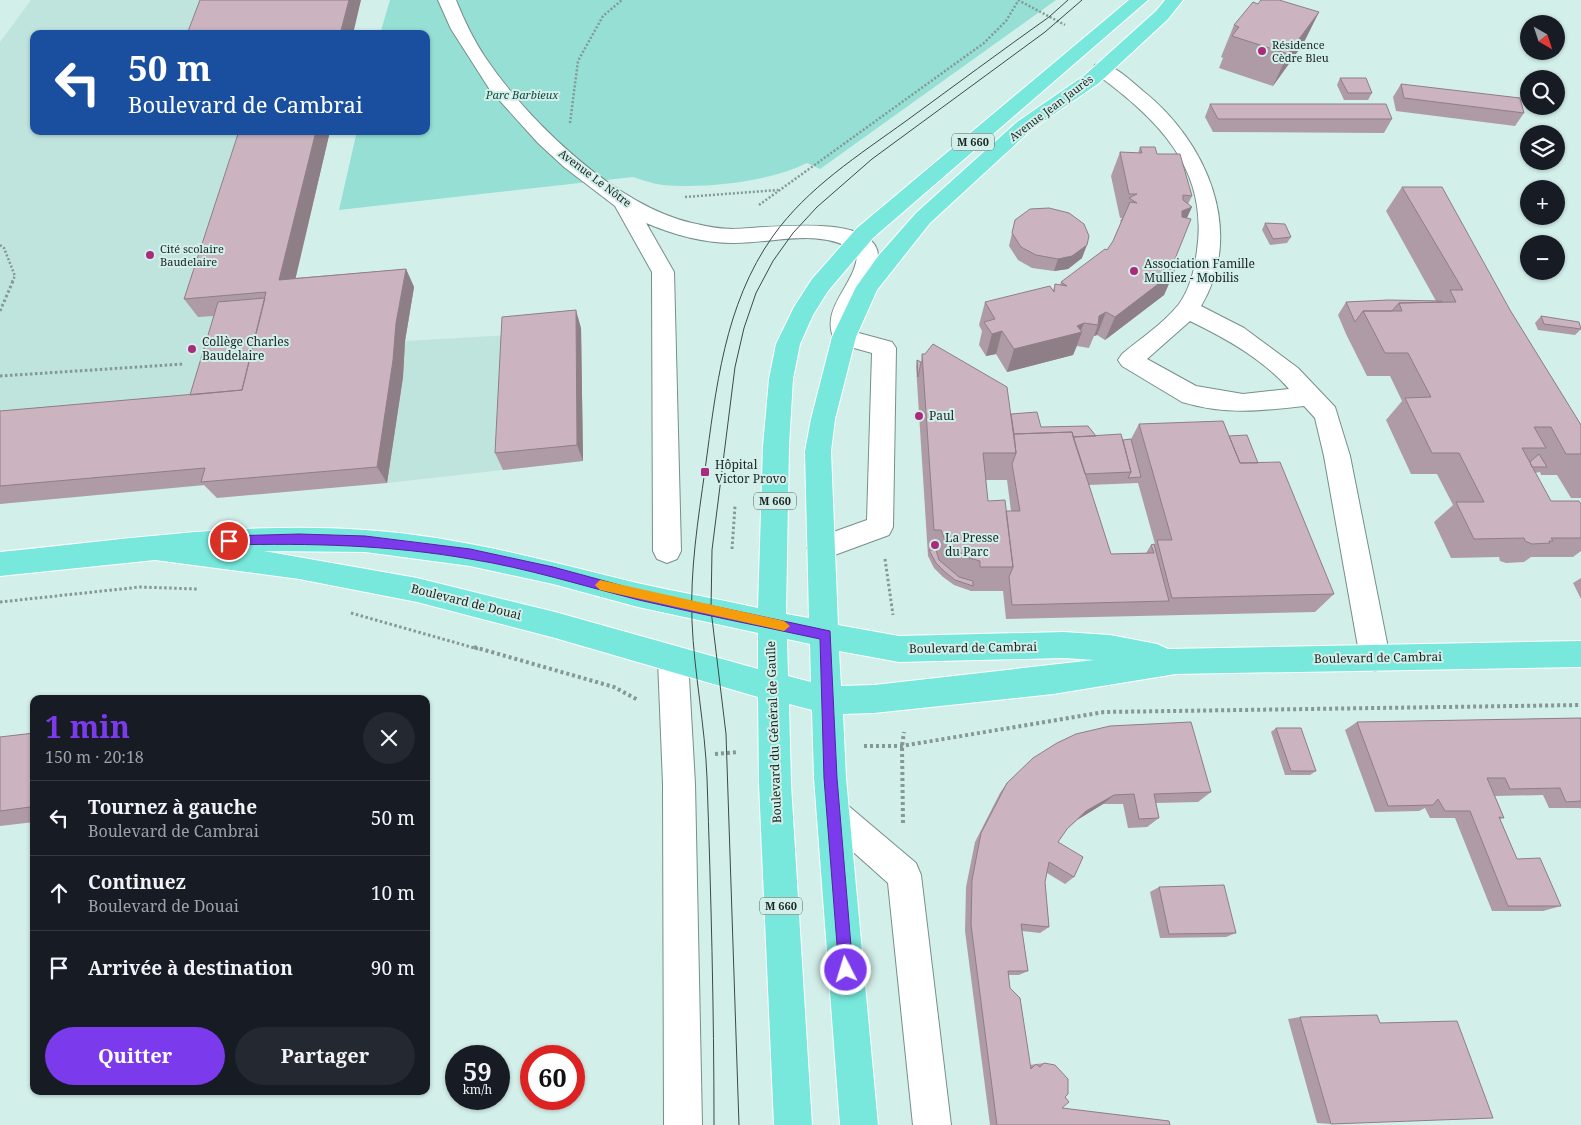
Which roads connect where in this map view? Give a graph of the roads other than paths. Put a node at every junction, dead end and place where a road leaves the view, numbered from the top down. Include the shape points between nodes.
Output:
1 (447, 0) edge
2 (1139, 0) edge
3 (1174, 0) edge
4 (1102, 69) junction
5 (624, 202) junction
6 (857, 242) junction
7 (1187, 309) junction
8 (844, 337) junction
9 (1309, 396) junction
10 (153, 548) junction
11 (821, 548) junction
12 (667, 550) dead end
13 (0, 564) edge
14 (772, 623) junction
15 (826, 635) junction
16 (1581, 654) edge
17 (1375, 658) junction
18 (673, 660) junction
19 (1176, 661) junction
20 (772, 687) junction
21 (828, 700) junction
22 (834, 814) junction
23 (683, 1125) edge
24 (793, 1125) edge
25 (859, 1125) edge
26 (932, 1125) edge

1 - 5 street, Avenue Le Nôtre via 460,31 493,79 536,129 565,157
2 - 6 main road, Avenue Jean Jaurès / M 660
3 - 4 main road, Avenue Jean Jaurès / M 660 via 1162,15
4 - 7 street via 1162,117 1187,153 1207,200 1210,243 1200,286
4 - 8 main road, Avenue Jean Jaurès / M 660 via 1073,94 1024,126 923,218 867,287
5 - 6 street, Avenue Le Nôtre via 643,213 718,236 822,232
5 - 12 street via 663,272
6 - 8 street via 869,256 847,302 842,319
6 - 14 main road, Boulevard du Général de Gaulle / M 660 via 820,285 788,344 781,379 776,446
7 - 9 street via 1236,334 1290,374
7 - 9 street via 1130,360 1191,395 1243,402
8 - 11 main road, M 660 via 818,451
8 - 11 street via 884,348 880,527
9 - 17 street via 1326,414
10 - 13 main road, Boulevard de Douai
10 - 14 main road, Boulevard de Douai via 299,538 428,547 553,572 638,595
10 - 18 main road, Boulevard de Douai via 299,567 417,590 555,625
11 - 15 main road, M 660
14 - 15 main road, Boulevard de Cambrai
14 - 20 main road, Boulevard du Général de Gaulle / M 660
15 - 19 main road, Boulevard de Cambrai via 899,649 1064,645 1110,648
15 - 21 main road, M 660
16 - 17 main road, Boulevard de Cambrai
17 - 19 main road, Boulevard de Cambrai
18 - 20 main road, Boulevard de Douai
18 - 23 street via 679,784
19 - 21 main road, Boulevard de Cambrai via 1054,680 874,699
20 - 21 main road, Boulevard de Cambrai
20 - 24 main road, Boulevard du Général de Gaulle / M 660
21 - 22 main road, M 660
22 - 25 main road, M 660
22 - 26 street via 904,875

